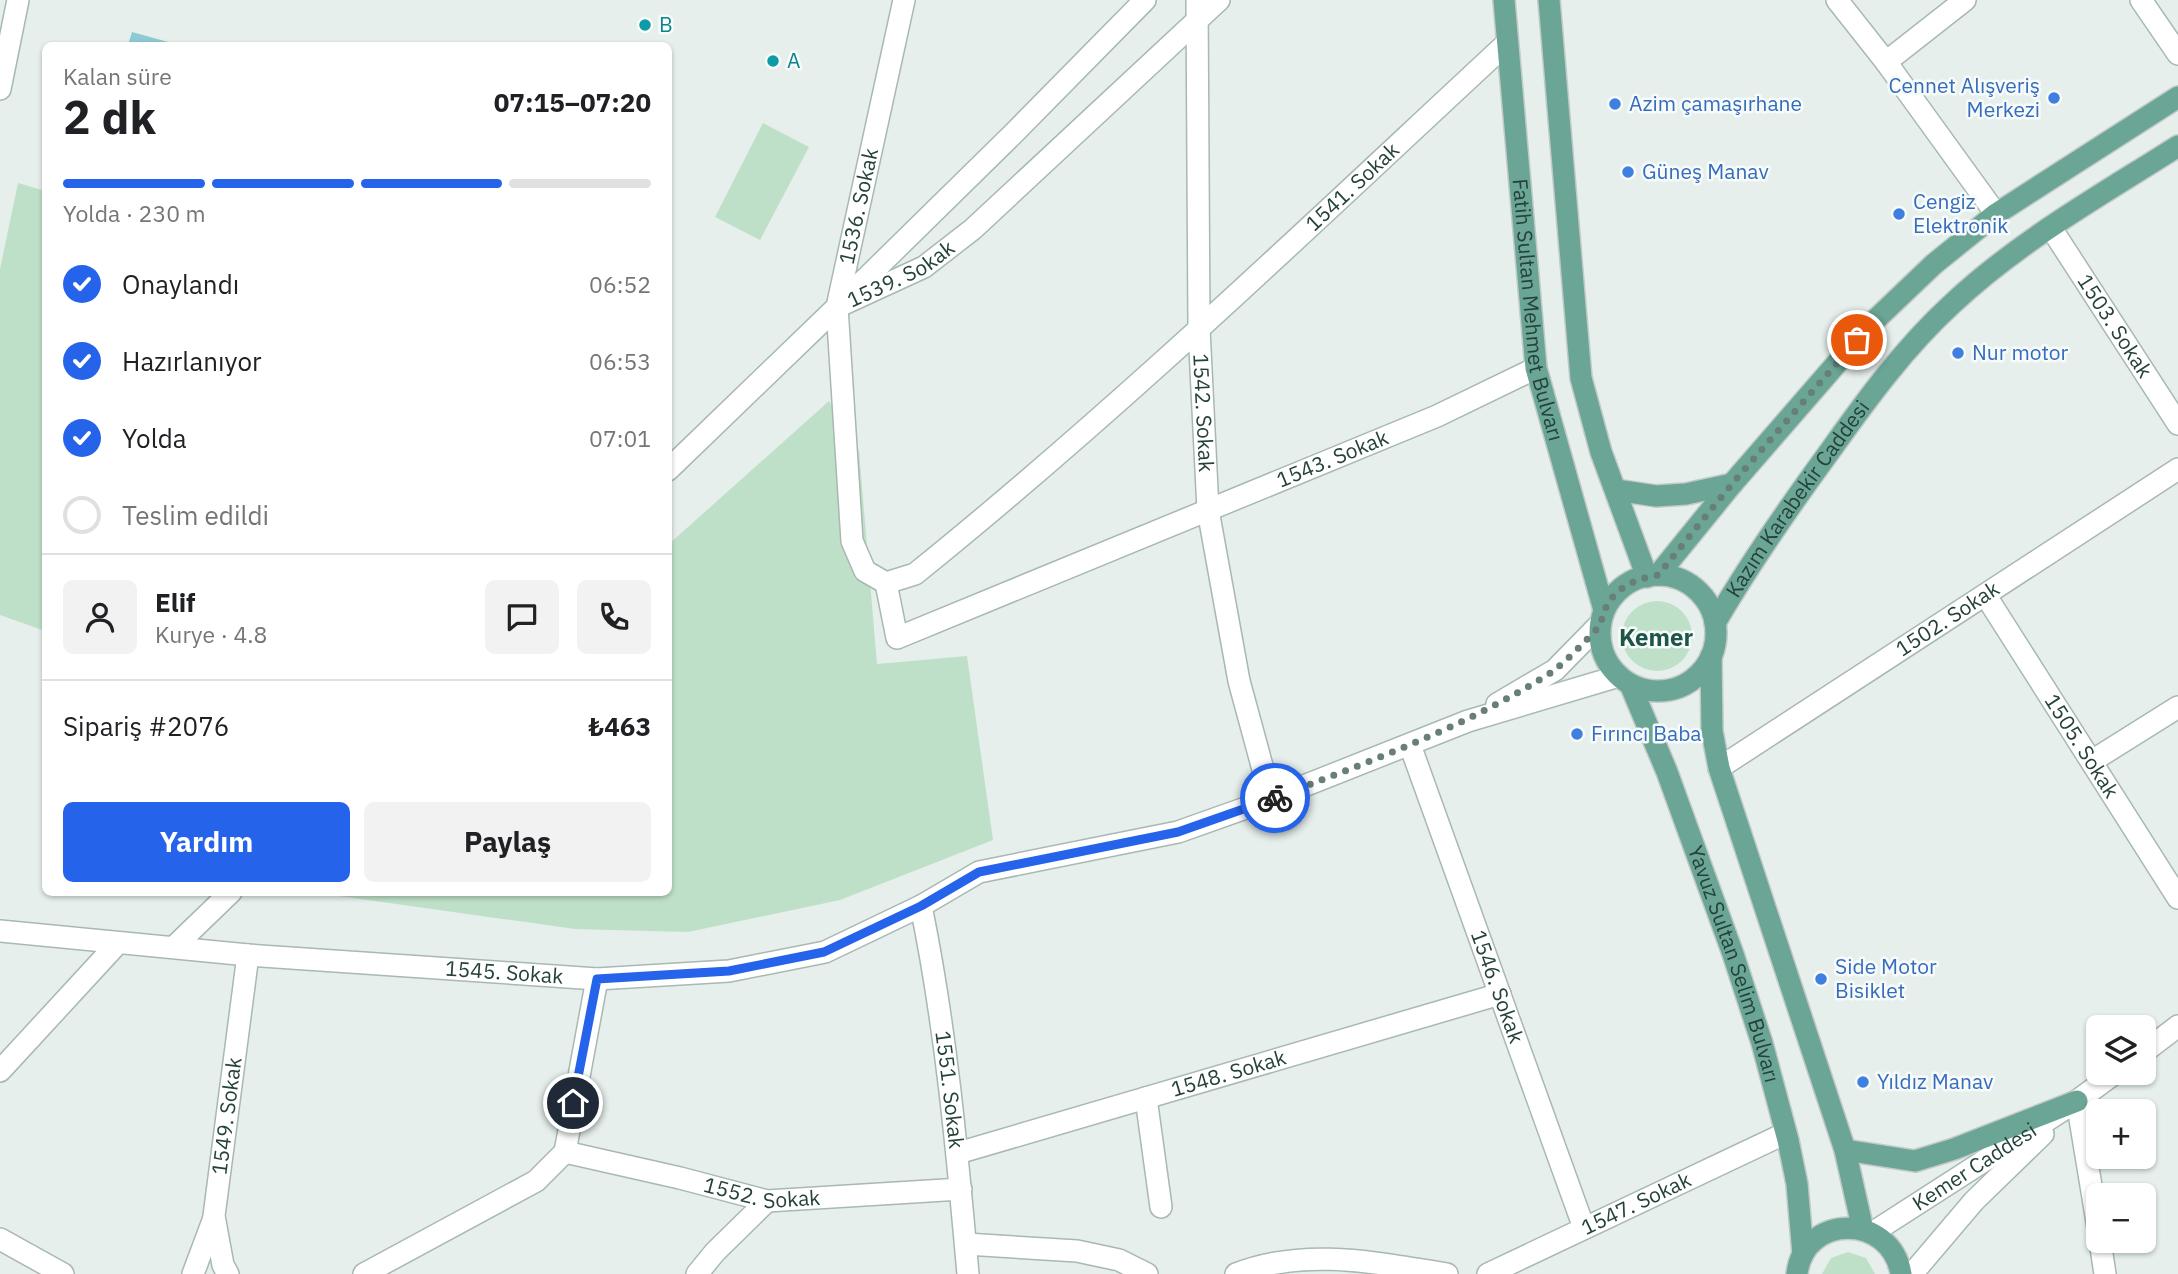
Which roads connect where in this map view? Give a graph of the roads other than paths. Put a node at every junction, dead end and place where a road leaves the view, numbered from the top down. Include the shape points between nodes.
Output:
1 (18, 0) edge
2 (904, 0) edge
3 (1145, 0) edge
4 (1219, 0) edge
5 (1504, 0) edge
6 (1549, 0) edge
7 (1837, 0) edge
8 (1965, 0) edge
9 (2141, 0) edge
10 (1197, 10) edge
11 (1507, 43) junction
12 (2178, 54) edge
13 (1886, 62) junction
14 (0, 89) edge
15 (2178, 97) edge
16 (2178, 146) edge
17 (1996, 214) junction
18 (2051, 228) junction
19 (837, 307) junction
20 (1199, 329) junction
21 (1536, 368) junction
22 (2178, 424) edge
23 (672, 466) edge
24 (2178, 469) edge
25 (1732, 484) junction
26 (1616, 490) junction
27 (1208, 510) junction
28 (1652, 576) junction
29 (887, 583) junction
30 (1986, 596) junction
31 (1602, 617) junction
32 (1715, 623) junction
33 (1711, 656) junction
34 (1624, 680) junction
35 (2178, 707) edge
36 (1468, 721) junction
37 (1410, 745) junction
38 (2092, 761) junction
39 (1719, 768) junction
40 (1271, 799) junction
41 (227, 896) edge
42 (2178, 898) edge
43 (921, 906) junction
44 (0, 931) edge
45 (117, 944) junction
46 (174, 947) junction
47 (248, 955) junction
48 (597, 979) junction
49 (1500, 994) junction
50 (2178, 1026) edge
51 (2156, 1043) edge
52 (0, 1071) edge
53 (2099, 1085) edge
54 (1146, 1098) junction
55 (2077, 1101) junction
56 (1786, 1133) junction
57 (1845, 1150) junction
58 (565, 1152) junction
59 (958, 1153) junction
60 (2091, 1183) edge
61 (961, 1189) junction
62 (767, 1201) junction
63 (1161, 1207) dead end
64 (214, 1216) junction
65 (1584, 1228) junction
66 (1867, 1231) junction
67 (0, 1239) edge
68 (966, 1244) junction
69 (2102, 1253) edge
70 (1798, 1268) edge
71 (63, 1274) edge
72 (193, 1274) edge
73 (229, 1274) edge
74 (365, 1274) edge
75 (697, 1274) edge
76 (968, 1274) edge
77 (1147, 1274) edge
78 (1236, 1274) edge
79 (1447, 1274) edge
80 (1488, 1274) edge
81 (1901, 1274) edge
82 (1912, 1274) edge
83 (2105, 1274) edge

1 - 14 street
2 - 19 street, 1536. Sokak
3 - 19 street, 1539. Sokak
4 - 10 street, 1539. Sokak
5 - 11 main road, Fatih Sultan Mehmet Bulvarı
6 - 26 main road, Fatih Sultan Mehmet Bulvarı via 1581,378
7 - 13 street
8 - 13 street
9 - 12 street
10 - 19 street, 1539. Sokak via 973,229 924,267
10 - 20 street, 1542. Sokak
11 - 20 street, 1541. Sokak
11 - 21 main road, Fatih Sultan Mehmet Bulvarı
13 - 17 street
15 - 17 main road
16 - 18 main road, Kazım Karabekir Caddesi
17 - 25 main road via 1871,324
18 - 22 street, 1503. Sokak
18 - 32 main road, Kazım Karabekir Caddesi via 2000,263 1913,343 1863,404 1768,537
19 - 23 street
19 - 29 street, 1536. Sokak via 852,541 865,571
20 - 27 street, 1542. Sokak
20 - 29 street, 1541. Sokak via 950,546 915,574
21 - 27 street, 1543. Sokak via 1437,416
21 - 31 main road, Fatih Sultan Mehmet Bulvarı
24 - 30 street, 1502. Sokak
25 - 26 main road via 1656,496
25 - 28 main road
26 - 28 main road, Fatih Sultan Mehmet Bulvarı
27 - 29 street, 1543. Sokak via 897,638
27 - 40 street, 1542. Sokak via 1239,681
28 - 31 main road via 1626,585 1613,596
28 - 32 main road via 1674,578 1695,590
30 - 38 street, 1505. Sokak
30 - 39 street, 1502. Sokak
31 - 34 main road via 1603,653
31 - 36 street via 1555,670
32 - 33 main road
33 - 34 main road via 1701,672 1667,690 1648,690
33 - 39 main road via 1712,731
34 - 36 street
34 - 56 main road, Yavuz Sultan Selim Bulvarı via 1667,772 1733,954
35 - 38 street
36 - 37 street, 1545. Sokak
37 - 40 street, 1545. Sokak
37 - 49 street, 1546. Sokak
38 - 42 street, 1505. Sokak
39 - 57 main road
40 - 43 street, 1545. Sokak via 1178,832 979,872
41 - 46 street
43 - 48 street, 1545. Sokak via 824,952 729,971
43 - 59 street, 1551. Sokak via 942,1021
44 - 45 street, 1545. Sokak
45 - 46 street, 1545. Sokak
45 - 52 street
46 - 47 street, 1545. Sokak
47 - 48 street, 1545. Sokak
47 - 64 street, 1549. Sokak
48 - 58 street
49 - 54 street, 1548. Sokak
49 - 65 street, 1546. Sokak
50 - 51 street
53 - 55 street, Kemer Caddesi
54 - 59 street, 1548. Sokak
54 - 63 street
55 - 57 main road via 1915,1161
55 - 60 street
55 - 66 street, Kemer Caddesi
55 - 82 street, Kemer Caddesi via 1974,1201
56 - 65 street, 1547. Sokak
56 - 70 main road, Yavuz Sultan Selim Bulvarı via 1797,1184
57 - 66 main road
58 - 62 street, 1552. Sokak
58 - 74 street via 536,1181
59 - 61 street, 1551. Sokak
61 - 62 street, 1552. Sokak
61 - 68 street, 1551. Sokak
62 - 75 street
64 - 72 street
64 - 73 street, 1549. Sokak
65 - 80 street, 1547. Sokak
66 - 70 main road via 1841,1228 1826,1233 1813,1242
66 - 81 main road via 1885,1242 1896,1256
67 - 71 street
68 - 76 street, 1551. Sokak
68 - 77 street via 1077,1251 1119,1260
69 - 83 street
78 - 79 street via 1305,1258 1360,1260

